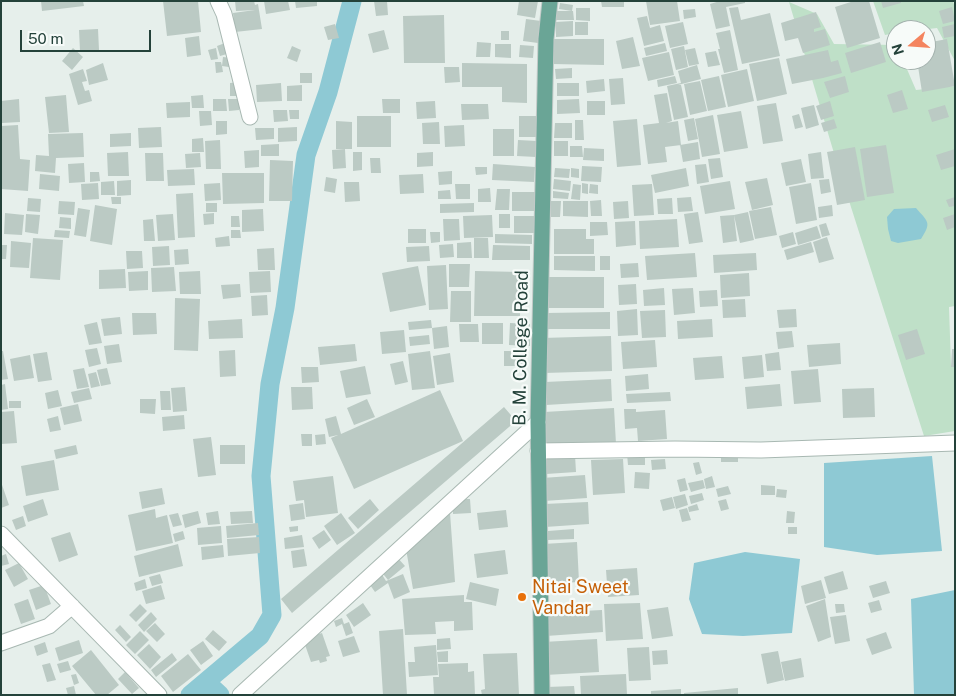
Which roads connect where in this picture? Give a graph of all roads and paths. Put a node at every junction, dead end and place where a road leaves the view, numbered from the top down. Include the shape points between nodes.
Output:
1 (218, 1) edge
2 (550, 1) edge
3 (250, 118) dead end
4 (538, 422) junction
5 (955, 443) edge
6 (538, 452) junction
7 (1, 534) edge
8 (72, 606) junction
9 (1, 643) edge
10 (241, 694) edge
11 (159, 695) edge
12 (542, 695) edge

1 - 3 street
2 - 4 main road, B. M. College Road via 546,39
4 - 6 main road, B. M. College Road
4 - 10 street
5 - 6 street via 760,450
6 - 12 main road, B. M. College Road
7 - 8 street
8 - 9 street via 49,626
8 - 11 street

